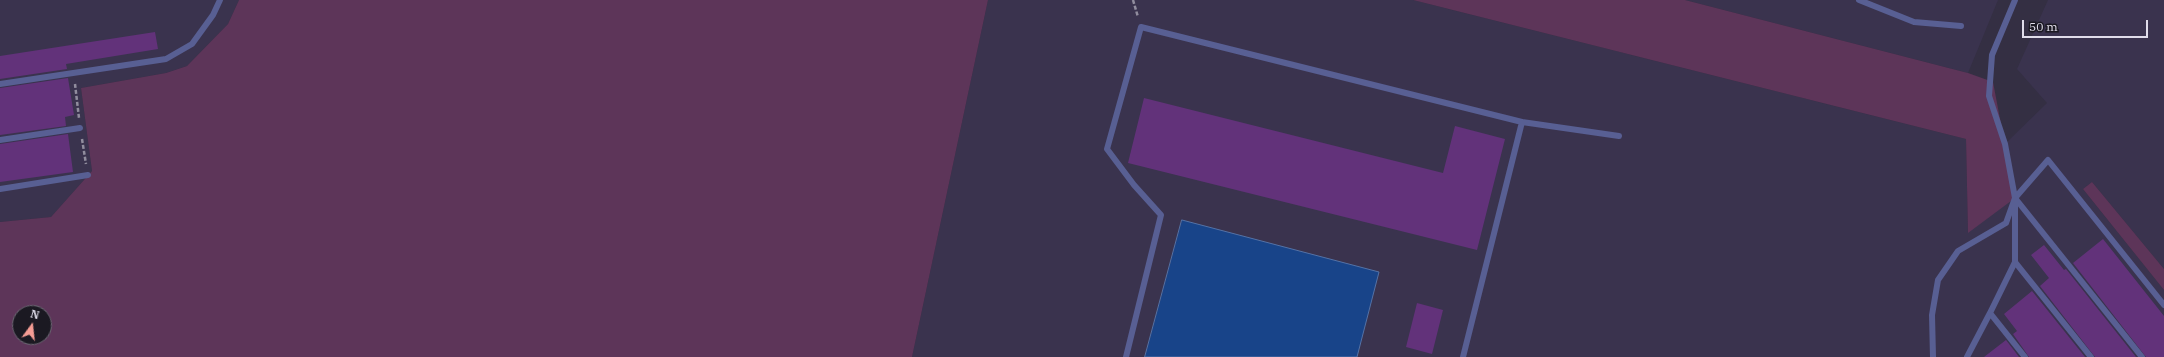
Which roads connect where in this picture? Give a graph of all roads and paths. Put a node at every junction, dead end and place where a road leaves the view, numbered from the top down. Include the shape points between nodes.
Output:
1 (220, 0) edge
2 (1133, 0) edge
3 (1860, 0) edge
4 (2015, 0) edge
5 (1961, 26) dead end
6 (1141, 27) junction
7 (0, 84) edge
8 (1522, 122) junction
9 (80, 128) dead end
10 (1619, 136) dead end
11 (0, 140) edge
12 (88, 175) dead end
13 (0, 189) edge
14 (2015, 198) junction
15 (2015, 262) junction
16 (2164, 304) edge
17 (1990, 313) junction
18 (1126, 357) edge
19 (1463, 357) edge
20 (1933, 357) edge
21 (1967, 357) edge
22 (2025, 357) edge
23 (2090, 357) edge
24 (2142, 357) edge

1 - 7 lane via 213,15 192,44 166,59
2 - 6 path
3 - 5 lane via 1914,22
4 - 14 lane via 1992,55 1989,96 2005,144
6 - 8 lane
6 - 18 lane via 1107,149 1161,216
8 - 10 lane
8 - 19 lane
9 - 11 lane
12 - 13 lane
14 - 15 lane
14 - 16 lane via 2048,160
14 - 20 lane via 2006,223 1958,251 1938,280 1932,315
14 - 24 lane
15 - 17 lane
15 - 23 lane
17 - 21 lane
17 - 22 lane

